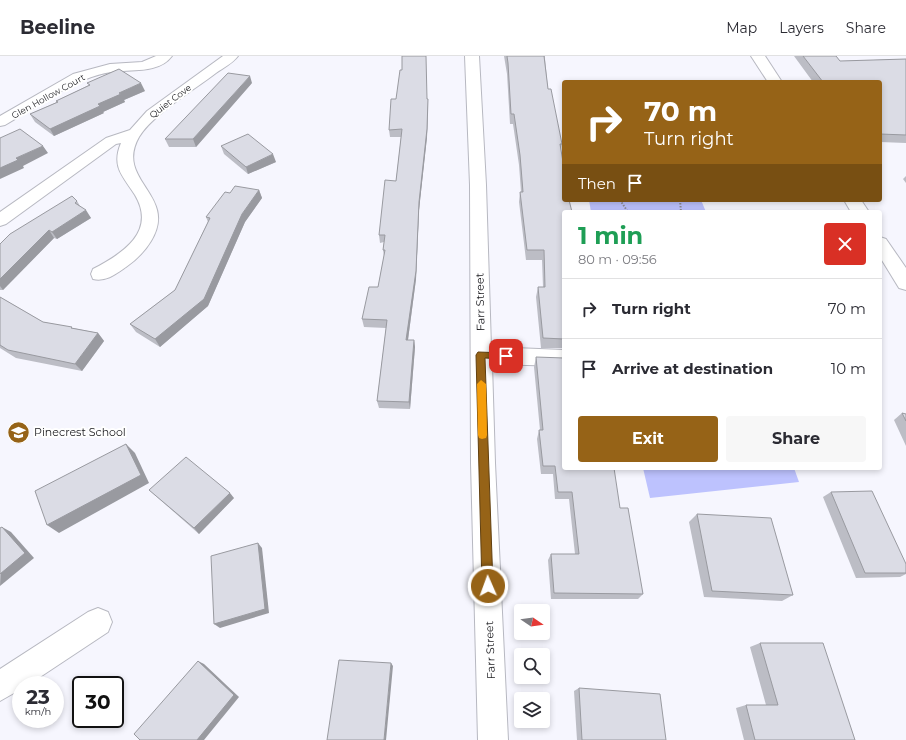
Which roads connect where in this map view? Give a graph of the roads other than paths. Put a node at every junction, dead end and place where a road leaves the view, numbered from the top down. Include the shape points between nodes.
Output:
1 (166, 56) edge
2 (231, 56) edge
3 (472, 56) edge
4 (758, 56) edge
5 (774, 80) edge
6 (0, 122) edge
7 (134, 133) junction
8 (0, 220) edge
9 (882, 246) edge
10 (100, 274) dead end
11 (906, 283) edge
12 (481, 355) junction
13 (562, 358) edge
14 (98, 622) dead end
15 (0, 686) edge
16 (493, 740) edge

1 - 6 street, Glen Hollow Court via 144,66 110,68 78,77
2 - 7 street, Quiet Cove via 152,114
3 - 12 street, Farr Street
4 - 5 street
7 - 8 street via 111,141
7 - 10 street, Quiet Cove via 126,150 125,162 128,176 145,198 151,225 135,251
9 - 11 street
12 - 13 street
12 - 16 street, Farr Street
14 - 15 street

